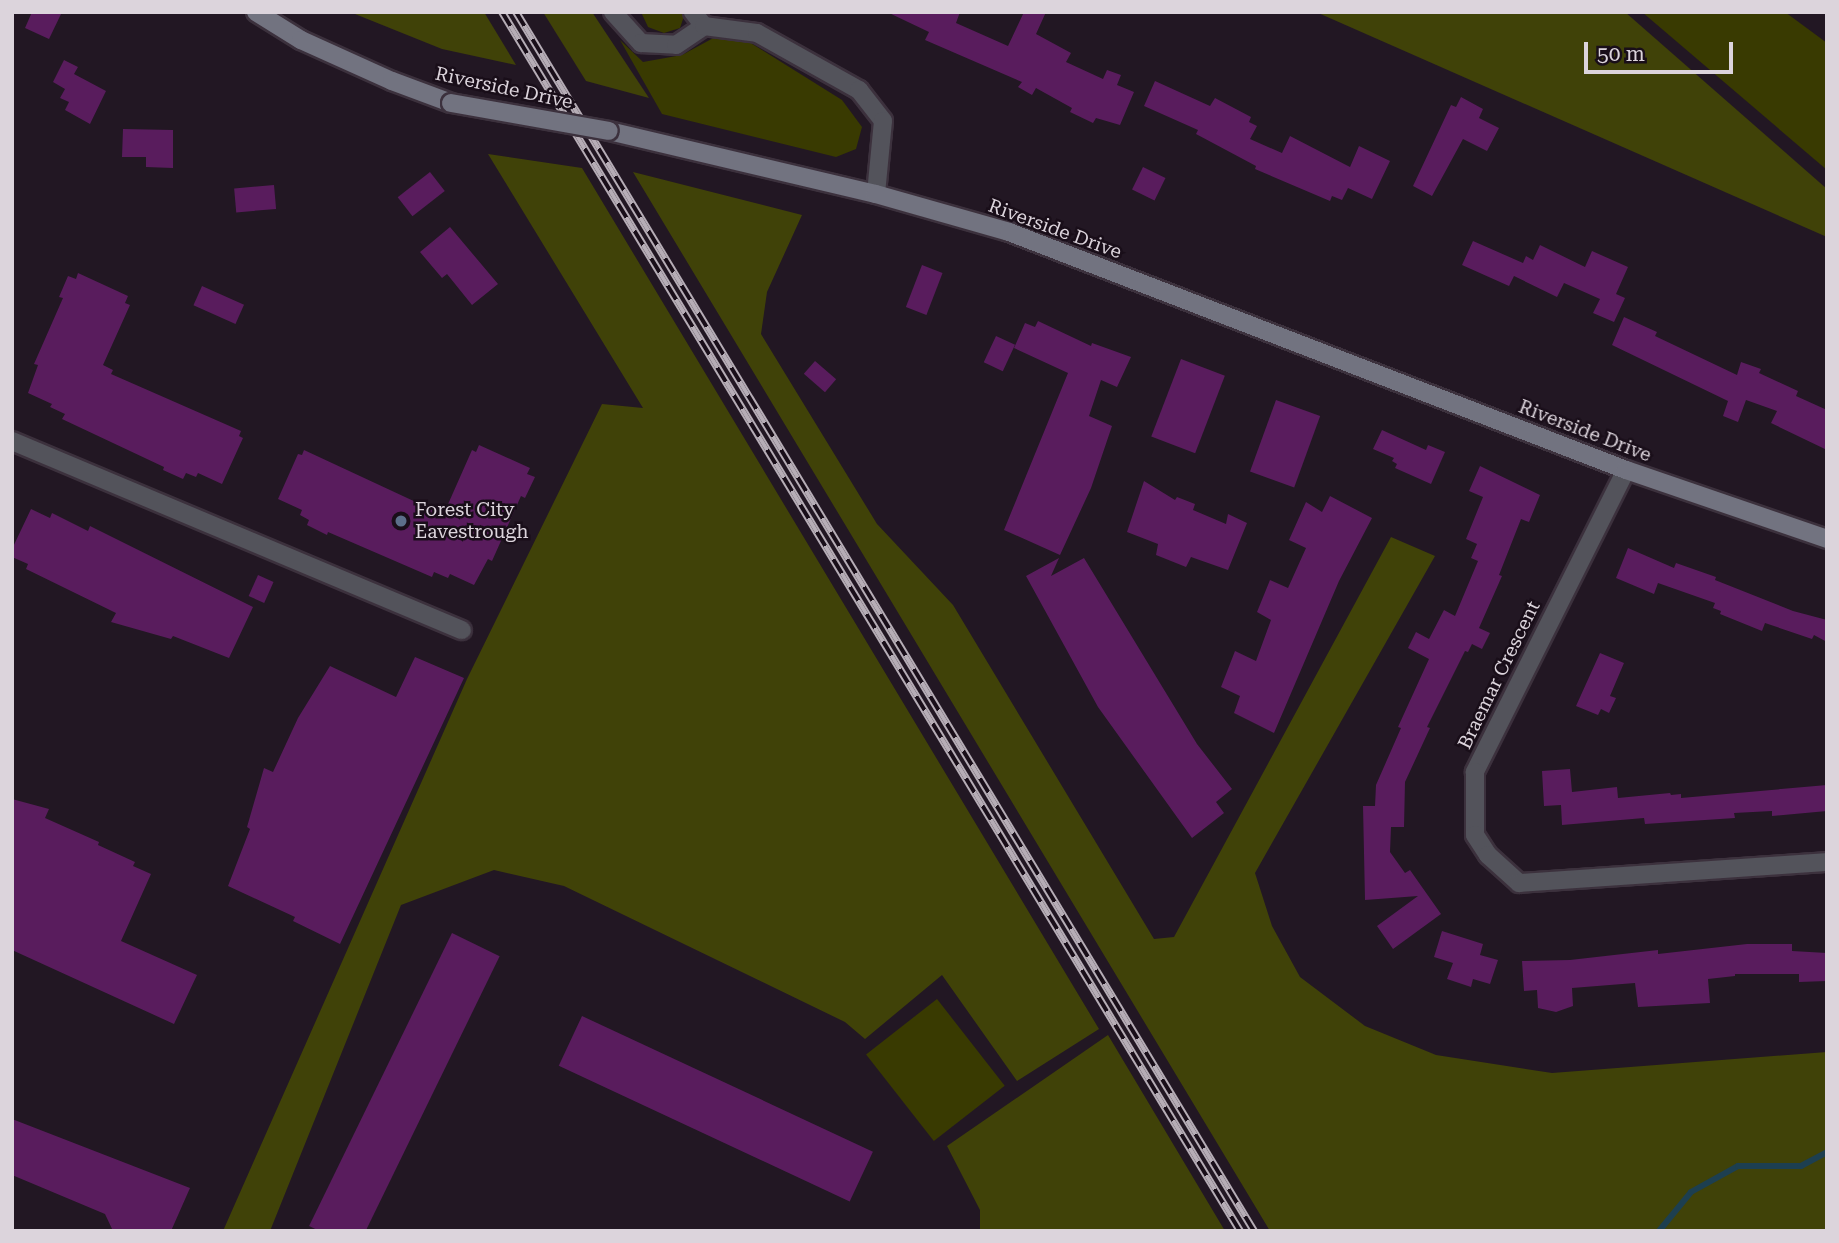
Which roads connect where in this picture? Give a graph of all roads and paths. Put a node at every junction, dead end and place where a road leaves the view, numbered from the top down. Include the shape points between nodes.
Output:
1 (257, 12) edge
2 (613, 12) edge
3 (698, 19) edge
4 (876, 194) junction
5 (12, 441) edge
6 (1626, 470) junction
7 (1827, 539) edge
8 (462, 630) dead end
9 (1827, 862) edge

1 - 4 main road, Riverside Drive, bridge via 301,40 451,103 629,136
2 - 3 street via 640,43 676,45
3 - 4 street via 757,33 859,90 883,121
4 - 6 main road, Riverside Drive via 1009,232
5 - 8 street
6 - 7 main road, Riverside Drive
6 - 9 street, Braemar Crescent via 1475,772 1475,835 1488,855 1520,883

